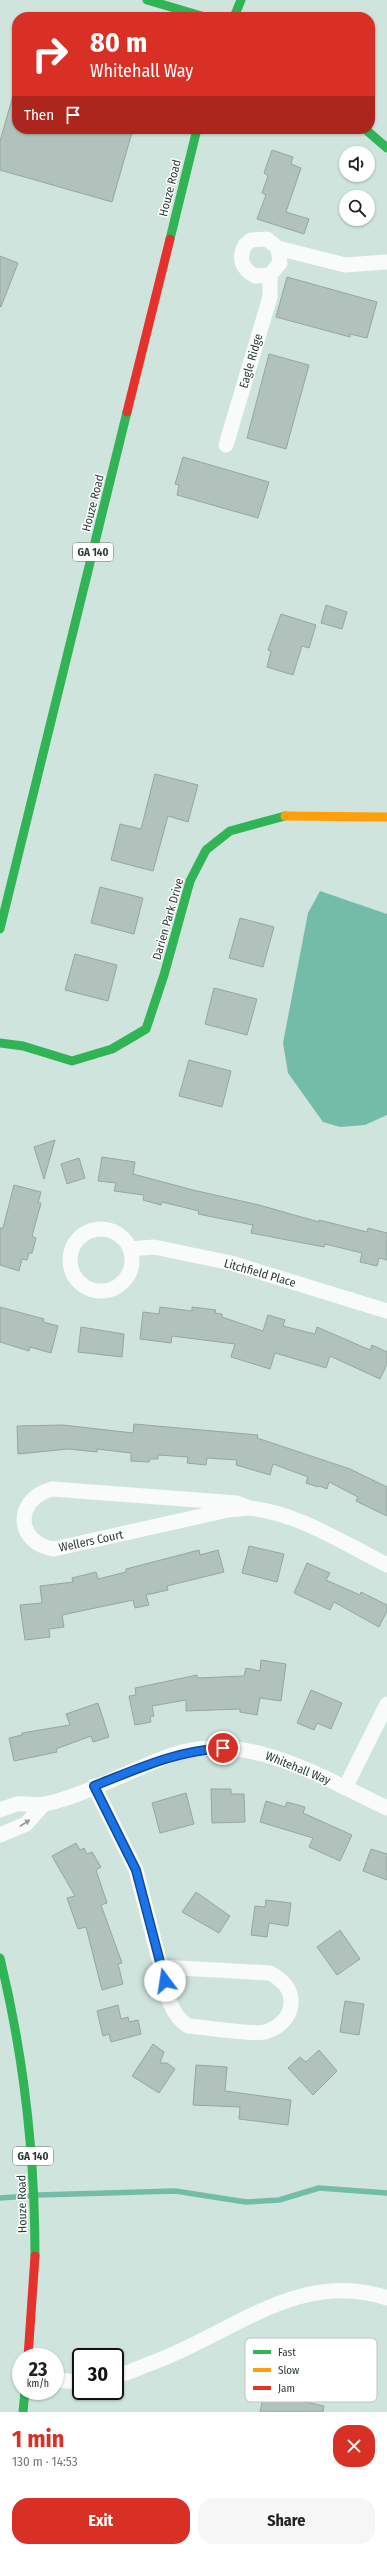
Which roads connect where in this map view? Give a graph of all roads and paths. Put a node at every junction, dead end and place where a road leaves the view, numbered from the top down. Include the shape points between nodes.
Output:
1 (147, 0) edge
2 (241, 0) edge
3 (161, 4) junction
4 (169, 12) edge
5 (188, 12) edge
6 (236, 12) edge
7 (196, 134) edge
8 (371, 134) edge
9 (387, 148) edge
10 (278, 248) junction
11 (387, 262) edge
12 (270, 275) junction
13 (226, 445) dead end
14 (387, 816) edge
15 (0, 929) edge
16 (0, 1043) edge
17 (130, 1249) junction
18 (387, 1311) edge
19 (249, 1508) junction
20 (387, 1565) edge
21 (387, 1704) edge
22 (94, 1786) junction
23 (345, 1788) junction
24 (44, 1804) junction
25 (387, 1808) edge
26 (0, 1810) edge
27 (0, 1835) edge
28 (0, 1958) edge
29 (161, 1967) junction
30 (387, 2298) edge
31 (29, 2348) edge
32 (124, 2373) edge
33 (24, 2400) edge
34 (23, 2412) edge

1 - 3 main road
2 - 6 main road
3 - 4 main road
3 - 5 main road
7 - 15 main road, Houze Road / GA 140
8 - 9 main road
10 - 11 street via 345,265
10 - 12 street, Eagle Ridge via 280,263
10 - 12 street via 266,239 259,238 251,240 242,252 243,267 248,273 263,277
12 - 13 street, Eagle Ridge via 270,297
14 - 16 main road, Darien Park Drive via 282,816 230,831 206,850 190,881 146,1029 112,1049 72,1061 23,1046
17 - 17 street via 131,1269 119,1285 110,1290 90,1289 81,1284 71,1267 73,1247 88,1232 108,1230 125,1240
17 - 18 street, Litchfield Place via 154,1247 231,1264
19 - 19 street, Wellers Court via 237,1502 52,1489 41,1492 30,1500 24,1522 33,1540 44,1548 54,1549 228,1510
19 - 20 street, Wellers Court via 289,1516
21 - 23 street, Whitehall Way
22 - 23 street, Whitehall Way via 171,1755 223,1748 277,1757
22 - 24 street, Whitehall Way
22 - 29 street via 136,1870
23 - 25 street, Whitehall Way
24 - 26 street via 17,1804
27 -> 24 street via 26,1824
28 - 31 main road, Houze Road / GA 140 via 10,1994 24,2074 33,2150 35,2265
29 - 29 street via 172,2010 179,2020 188,2026 264,2032 279,2026 290,2011 289,1989 270,1973
30 - 32 street via 366,2291 306,2293 258,2313 182,2353
33 - 34 main road

